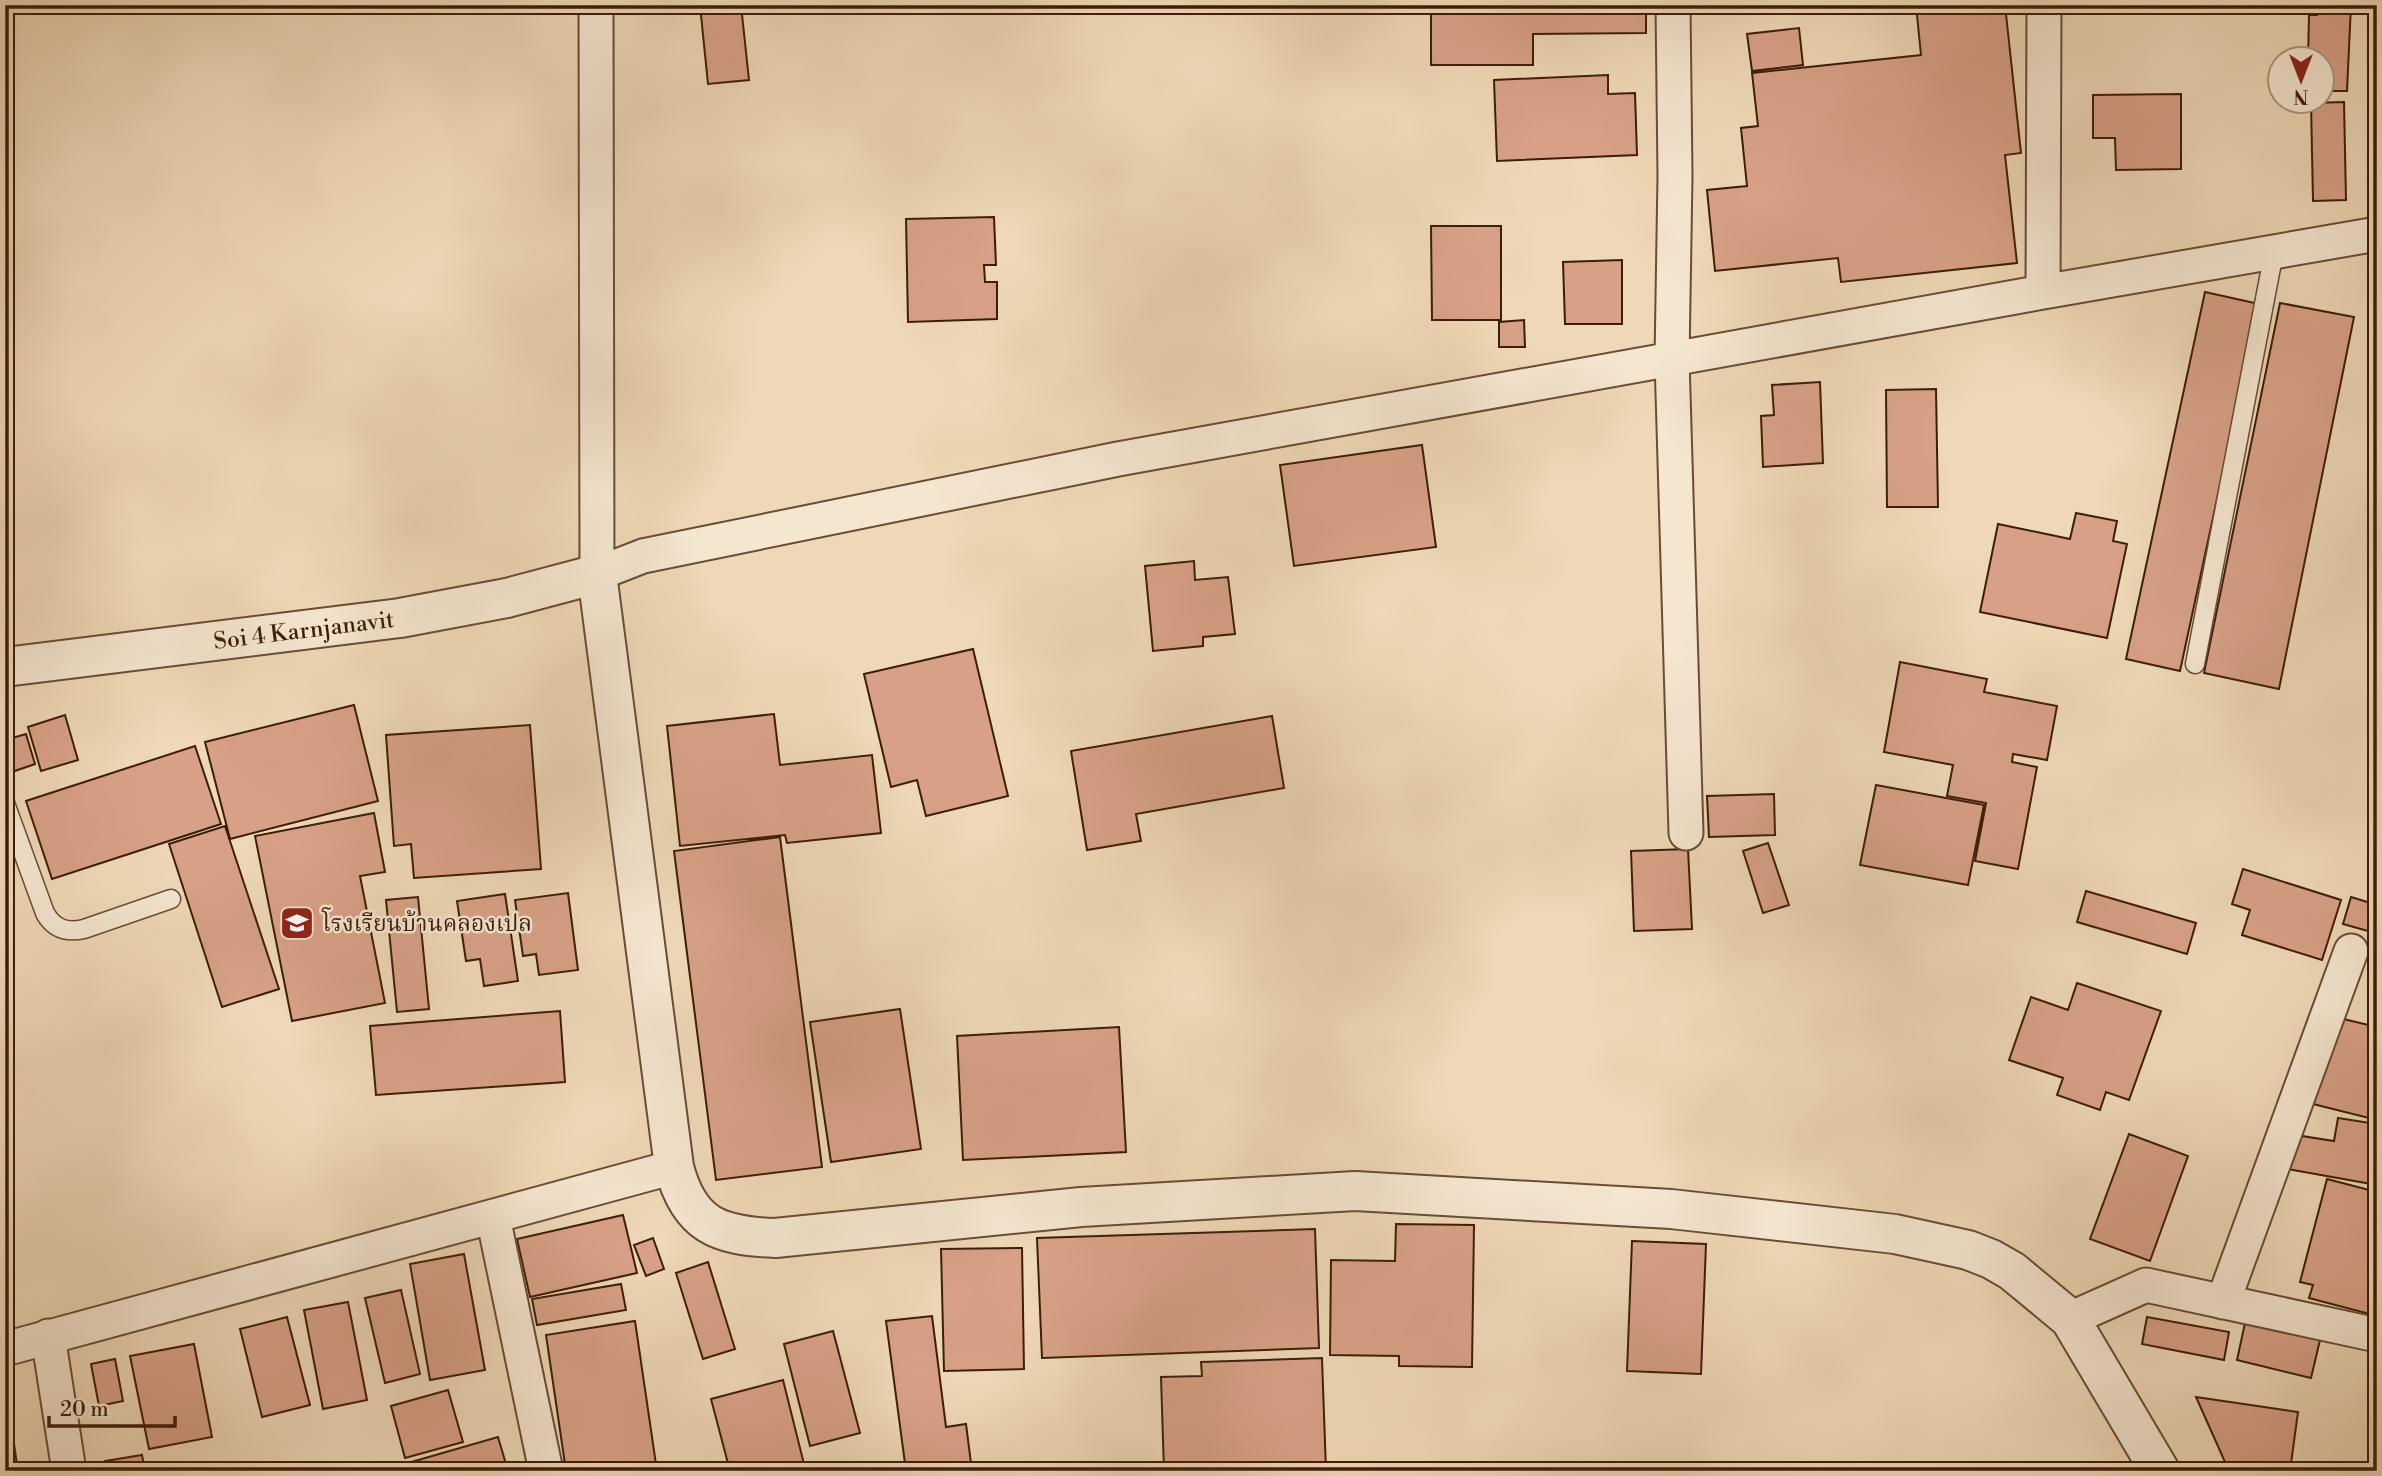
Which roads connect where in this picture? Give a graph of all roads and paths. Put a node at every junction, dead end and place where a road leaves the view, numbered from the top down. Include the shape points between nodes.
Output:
1 (596, 5) edge
2 (1673, 5) edge
3 (2043, 5) edge
4 (2377, 234) edge
5 (2274, 252) junction
6 (2043, 292) junction
7 (1672, 359) junction
8 (597, 574) junction
9 (2195, 664) dead end
10 (5, 667) edge
11 (5, 803) edge
12 (1686, 833) dead end
13 (171, 899) dead end
14 (2351, 951) dead end
15 (674, 1167) junction
16 (493, 1217) junction
17 (2223, 1302) junction
18 (2070, 1319) junction
19 (2377, 1335) edge
20 (48, 1336) junction
21 (5, 1349) edge
22 (69, 1471) edge
23 (546, 1471) edge
24 (2160, 1471) edge

1 - 8 street
2 - 7 street
3 - 6 street
4 - 5 street
5 - 6 street
5 - 9 lane
6 - 7 street
7 - 8 street via 1118,458 643,556
7 - 12 street
8 - 10 street, Soi 4 Karnjanavit via 507,598 400,618
8 - 15 street
11 - 13 lane via 45,913 58,928 84,929
14 - 17 street
15 - 16 street
15 - 18 street via 685,1202 695,1212 718,1230 751,1237 1081,1207 1355,1191 1671,1209 1802,1223 1895,1234 1980,1254 2012,1271
16 - 20 street
16 - 23 street
17 - 18 street via 2146,1285
17 - 19 street
18 - 24 street
20 - 21 street
20 - 22 street

